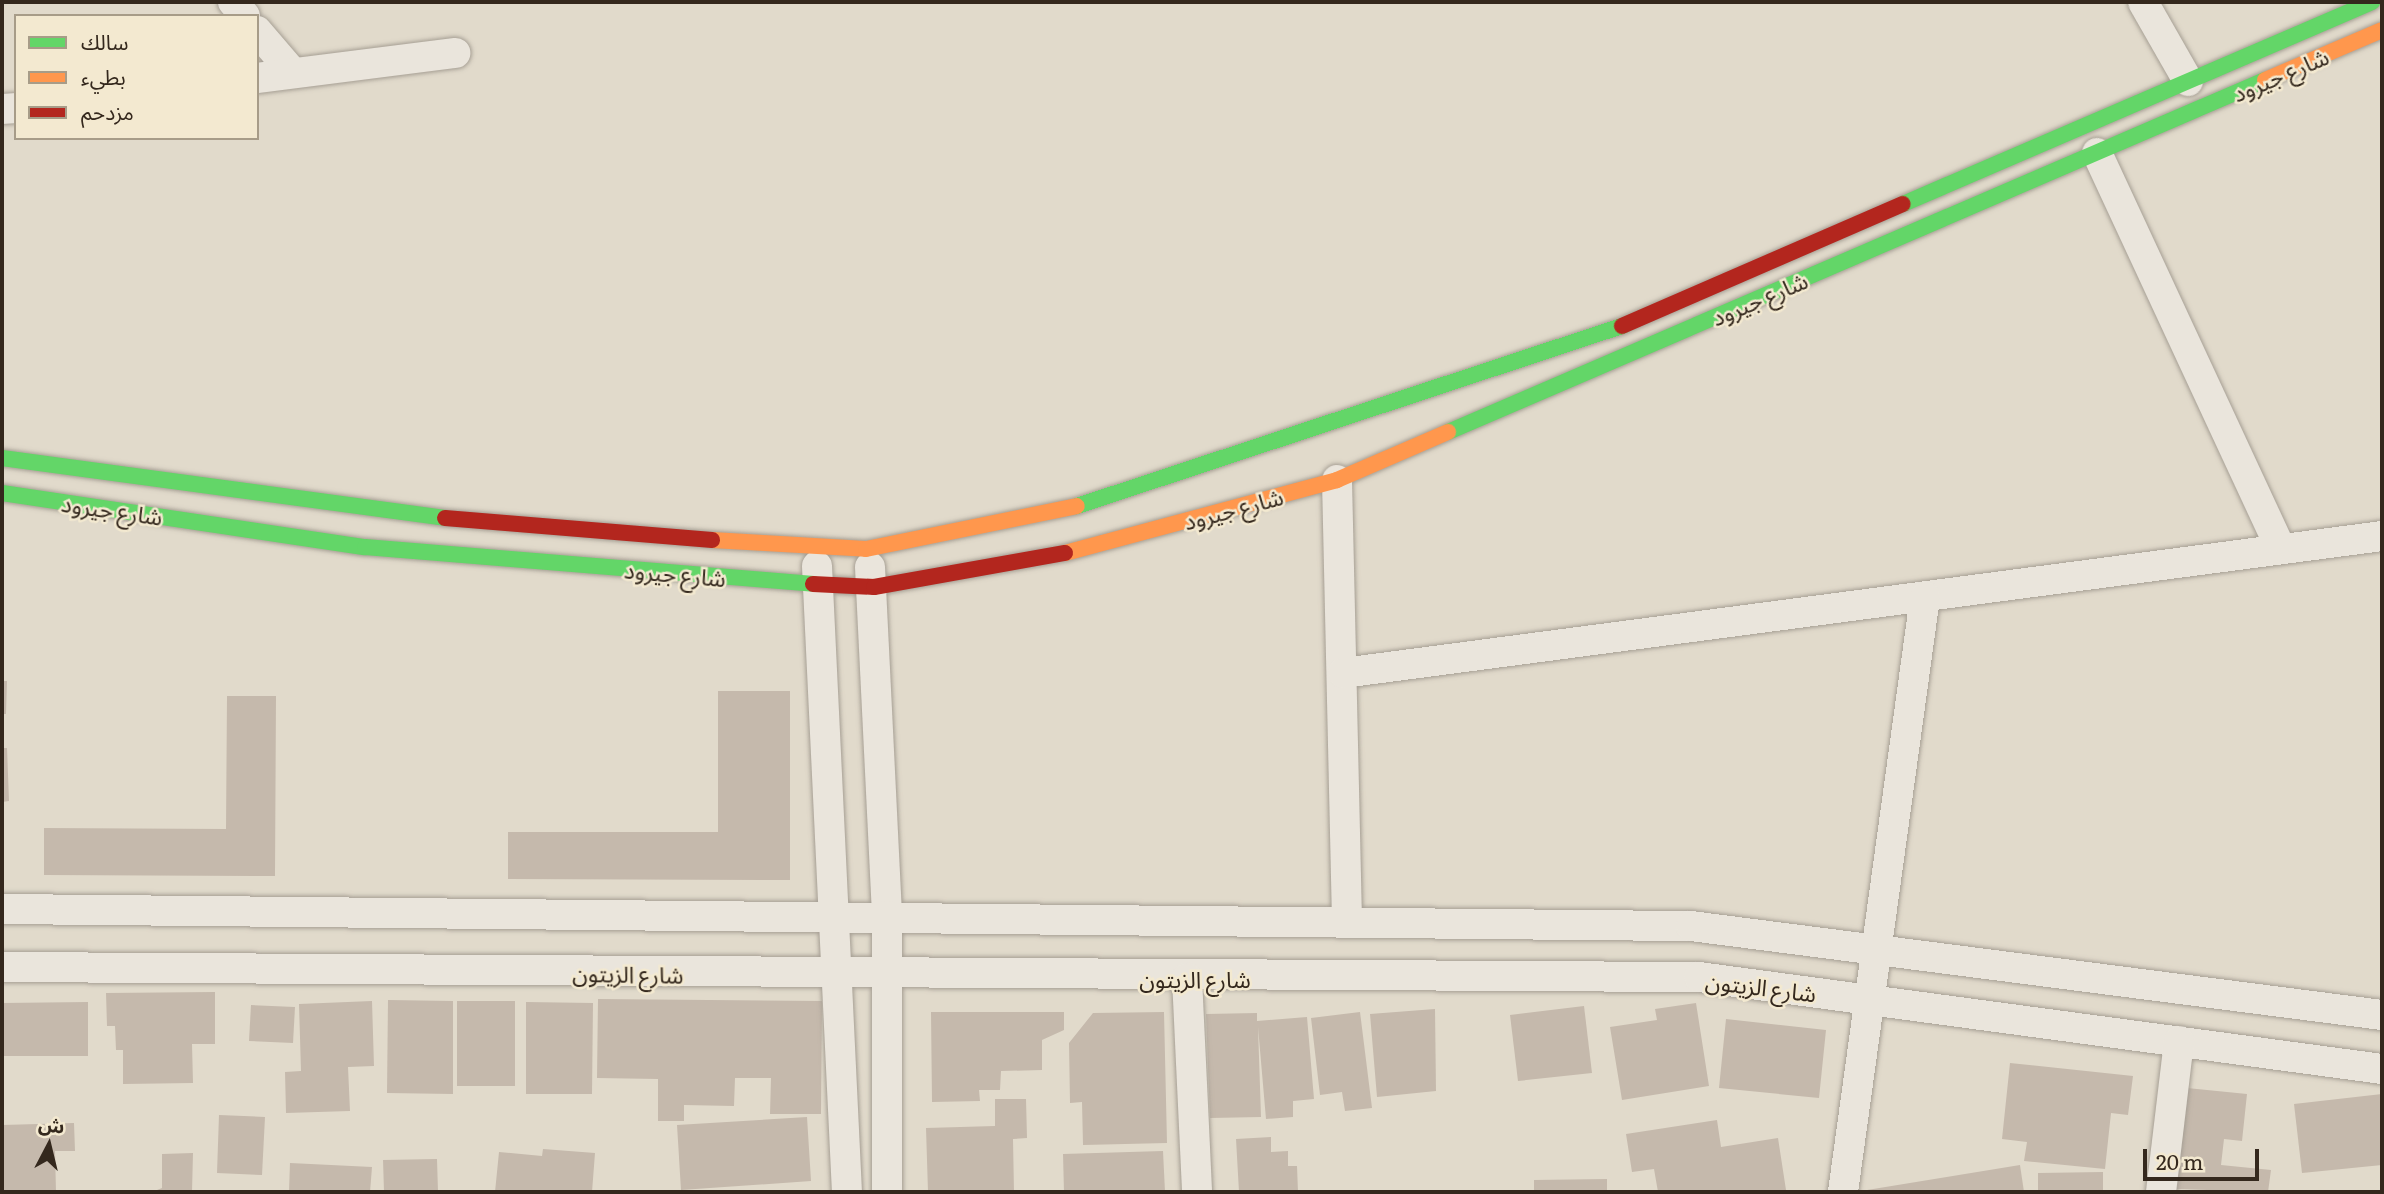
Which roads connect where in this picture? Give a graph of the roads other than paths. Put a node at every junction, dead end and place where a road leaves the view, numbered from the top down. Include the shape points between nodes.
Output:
1 (2143, 2) edge
2 (2372, 2) edge
3 (2382, 30) edge
4 (259, 33) edge
5 (455, 53) dead end
6 (293, 73) junction
7 (259, 78) edge
8 (2188, 81) junction
9 (2098, 153) junction
10 (2, 458) edge
11 (1336, 480) junction
12 (2, 493) edge
13 (2382, 537) edge
14 (814, 548) junction
15 (2280, 548) junction
16 (866, 549) junction
17 (820, 585) junction
18 (874, 587) junction
19 (1925, 597) junction
20 (1343, 673) junction
21 (2, 909) edge
22 (832, 914) junction
23 (887, 916) junction
24 (1347, 922) junction
25 (1880, 950) junction
26 (2, 967) edge
27 (834, 976) junction
28 (886, 977) junction
29 (1187, 978) junction
30 (1872, 1000) junction
31 (2382, 1015) edge
32 (2179, 1041) junction
33 (2382, 1069) edge
34 (847, 1192) edge
35 (887, 1192) edge
36 (1197, 1192) edge
37 (1843, 1192) edge
38 (2161, 1192) edge

1 - 8 street
2 - 8 main road, شارع جيرود
3 - 9 main road, شارع جيرود
4 - 6 street
5 - 6 street
6 - 7 street
8 - 16 main road, شارع جيرود via 1586,341 1055,513
9 - 11 main road, شارع جيرود
9 - 15 street
10 - 14 main road, شارع جيرود via 368,512
11 - 18 main road, شارع جيرود via 1070,552
11 - 20 street
12 - 17 main road, شارع جيرود via 365,547
13 - 15 street
14 - 16 main road, شارع جيرود
14 - 17 street
15 - 19 street
16 - 18 street
17 - 18 main road, شارع جيرود
17 - 22 street
18 - 23 street
19 - 20 street
19 - 25 street
20 - 24 street
21 - 22 street
22 - 23 street
22 - 27 street
23 - 24 street
23 - 28 street
24 - 25 street via 1691,926
25 - 30 street
25 - 31 street
26 - 27 street, شارع الزيتون
27 - 28 street, شارع الزيتون
27 - 34 street
28 - 29 street, شارع الزيتون
28 - 35 street
29 - 30 street, شارع الزيتون via 1699,977
29 - 36 street
30 - 32 street, شارع الزيتون
30 - 37 street
32 - 33 street, شارع الزيتون
32 - 38 street

